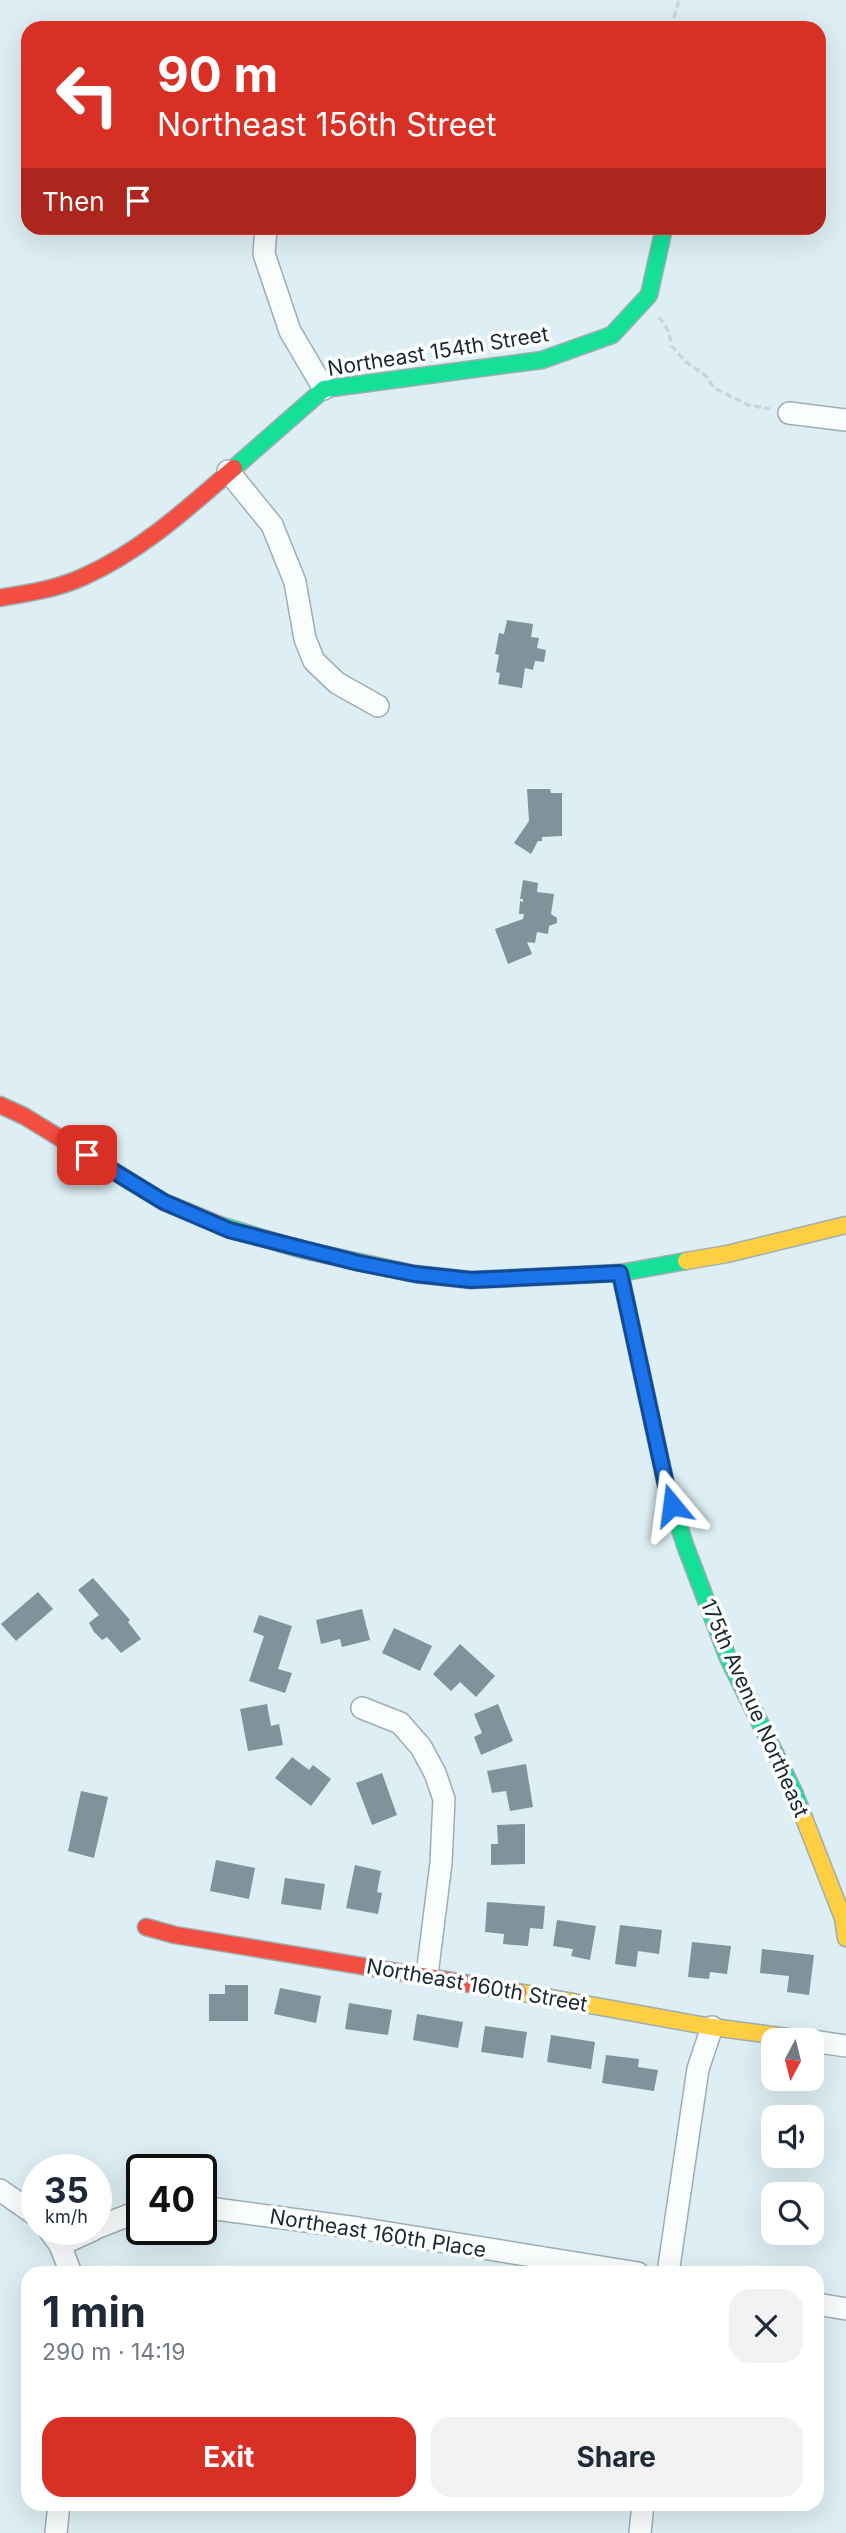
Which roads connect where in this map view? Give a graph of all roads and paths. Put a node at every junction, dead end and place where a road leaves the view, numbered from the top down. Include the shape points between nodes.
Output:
1 (680, 0) edge
2 (673, 21) edge
3 (265, 235) edge
4 (662, 235) edge
5 (643, 301) junction
6 (324, 389) junction
7 (789, 413) joint
8 (846, 420) edge
9 (228, 471) junction
10 (0, 598) edge
11 (378, 706) dead end
12 (0, 1105) edge
13 (846, 1225) edge
14 (620, 1273) junction
15 (362, 1708) dead end
16 (146, 1927) dead end
17 (846, 1938) edge
18 (427, 1975) junction
19 (712, 2027) junction
20 (761, 2034) edge
21 (824, 2041) edge
22 (845, 2041) edge
23 (0, 2190) edge
24 (21, 2205) edge
25 (217, 2209) edge
26 (59, 2245) edge
27 (68, 2266) edge
28 (594, 2266) edge
29 (669, 2266) edge
30 (824, 2305) edge
31 (846, 2309) edge
32 (59, 2511) edge
33 (642, 2511) edge
34 (56, 2533) edge
35 (640, 2533) edge

1 - 2 path
3 - 6 street via 264,254 290,331
4 - 5 street via 649,295
5 - 6 street, Northeast 154th Street via 612,335 542,360
5 - 7 path via 668,330 672,346 714,388 748,405
6 - 9 street, Northeast 154th Street
7 - 8 street
9 - 10 street, Northeast 154th Street via 159,533 83,577
9 - 11 street via 272,525 295,582 314,662 337,683
12 - 14 street via 164,1202 229,1230 299,1249 415,1274 471,1280
13 - 14 street via 727,1254
14 - 17 street, 175th Avenue Northeast via 666,1485 685,1545 728,1658 793,1792 843,1917
15 - 18 street via 400,1723 421,1747 444,1799
16 - 18 street, Northeast 160th Street
18 - 19 street, Northeast 160th Street
19 - 20 street, Northeast 160th Street
19 - 29 street via 698,2069
21 - 22 street, Northeast 160th Street
23 - 24 street
25 - 28 street, Northeast 160th Place
26 - 27 street
30 - 31 street
32 - 34 street
33 - 35 street

